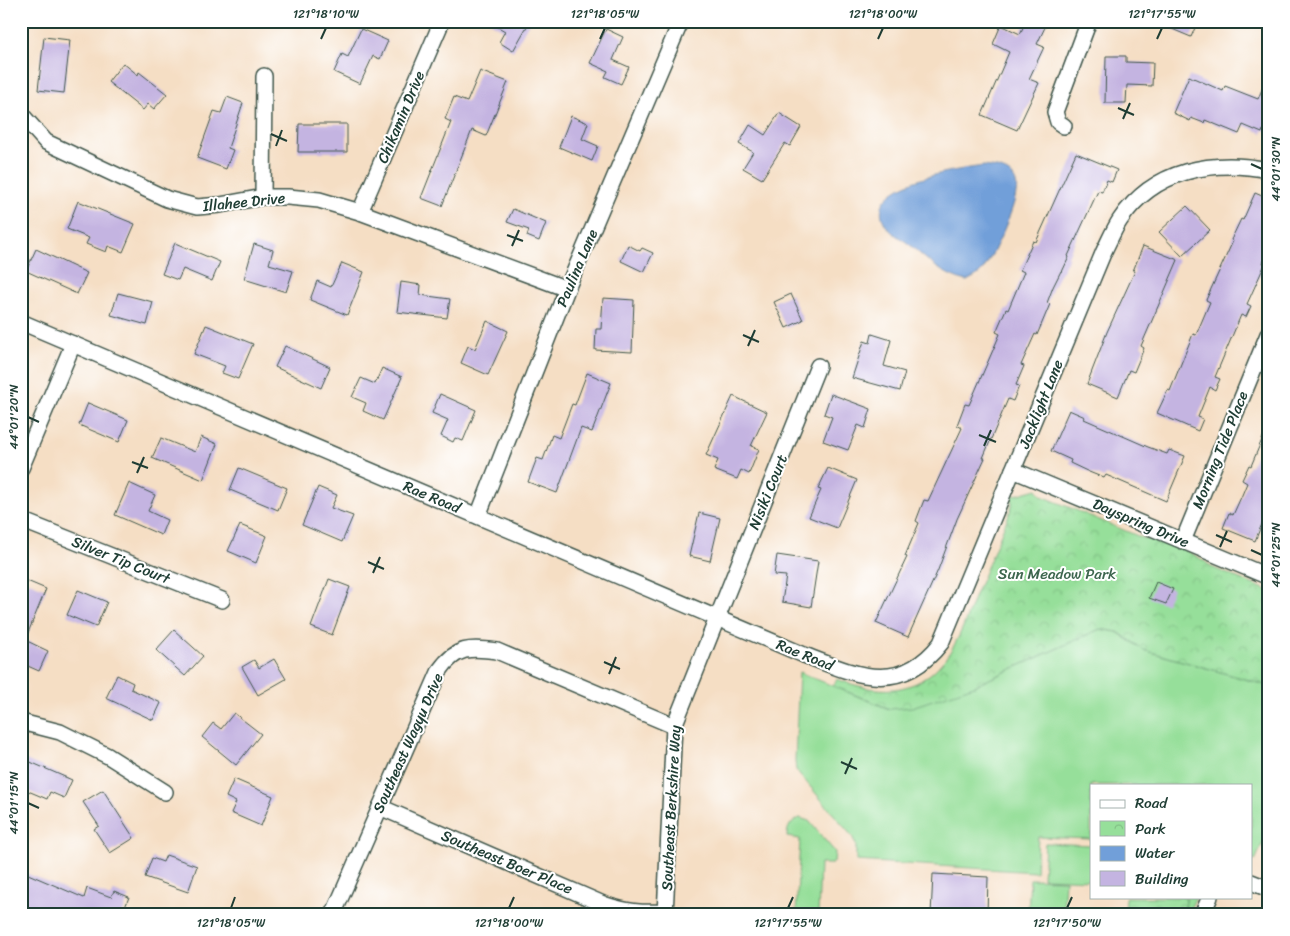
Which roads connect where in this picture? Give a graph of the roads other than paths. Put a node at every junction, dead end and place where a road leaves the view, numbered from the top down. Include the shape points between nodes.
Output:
1 (442, 21) edge
2 (681, 21) edge
3 (1089, 21) edge
4 (264, 76) dead end
5 (21, 114) edge
6 (1064, 126) dead end
7 (1269, 170) edge
8 (263, 197) junction
9 (360, 212) junction
10 (567, 289) junction
11 (21, 322) edge
12 (1269, 332) edge
13 (73, 344) junction
14 (818, 366) dead end
15 (1262, 367) edge
16 (21, 468) edge
17 (1013, 470) junction
18 (478, 516) junction
19 (21, 520) edge
20 (1183, 541) junction
21 (1269, 577) edge
22 (222, 600) dead end
23 (717, 618) junction
24 (844, 670) joint
25 (21, 722) edge
26 (674, 726) junction
27 (165, 792) dead end
28 (380, 807) junction
29 (1252, 882) edge
30 (1269, 889) edge
31 (1210, 898) edge
32 (665, 913) edge
33 (333, 915) edge
34 (1202, 915) edge

1 - 9 street, Chikamin Drive
2 - 10 street, Paulina Lane
3 - 6 street via 1055,112 1058,122
4 - 8 street
5 - 8 street, Illahee Drive via 46,142 167,199 197,207
7 - 17 street, Jacklight Lane via 1244,165 1209,166 1180,173 1155,185 1120,220 1104,251
8 - 9 street, Illahee Drive via 319,200
9 - 10 street, Illahee Drive
10 - 18 street, Paulina Lane
11 - 13 street, Rae Road
12 - 15 street, Morning Tide Place
13 - 16 street
13 - 18 street, Rae Road
14 - 23 street, Nisiki Court
15 - 20 street, Morning Tide Place
17 - 20 street, Dayspring Drive
17 - 24 street, Jacklight Lane via 946,631 930,657 917,667 897,675 878,677
18 - 23 street, Rae Road
19 - 22 street, Silver Tip Court
20 - 21 street, Dayspring Drive
23 - 24 street, Rae Road
23 - 26 street, Southeast Berkshire Way
25 - 27 street via 60,732 108,756
26 - 28 street, Southeast Wagyu Drive via 497,651 463,650 449,658 440,670
26 - 32 street, Southeast Berkshire Way
28 - 32 street, Southeast Boer Place via 603,904 624,911
28 - 33 street, Southeast Wagyu Drive
29 - 30 street
31 - 34 street

